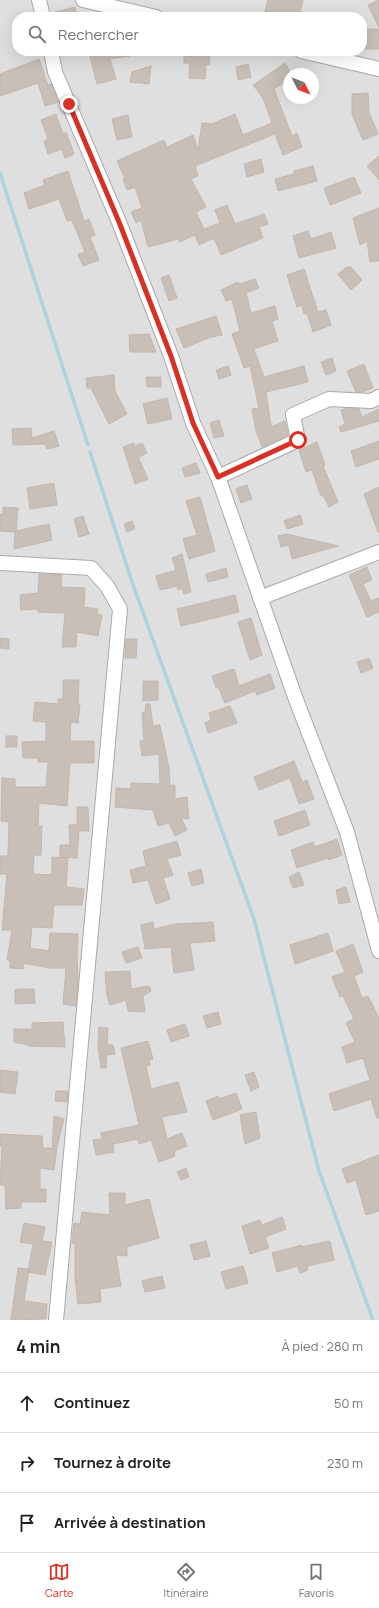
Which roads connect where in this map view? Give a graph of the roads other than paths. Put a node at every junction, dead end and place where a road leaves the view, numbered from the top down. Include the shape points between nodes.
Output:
1 (39, 0) edge
2 (83, 0) edge
3 (42, 12) edge
4 (135, 12) edge
5 (51, 56) edge
6 (323, 56) edge
7 (379, 69) edge
8 (379, 397) edge
9 (218, 477) junction
10 (379, 552) edge
11 (0, 563) edge
12 (260, 598) junction
13 (379, 951) edge
14 (56, 1320) edge

1 - 3 street
2 - 4 street
5 - 9 street via 55,72 119,222 171,356 193,423
6 - 7 street
8 - 9 street via 371,401 329,399 293,415 298,440
9 - 12 street
10 - 12 street
11 - 14 street via 91,568 107,586 120,609
12 - 13 street via 347,832

